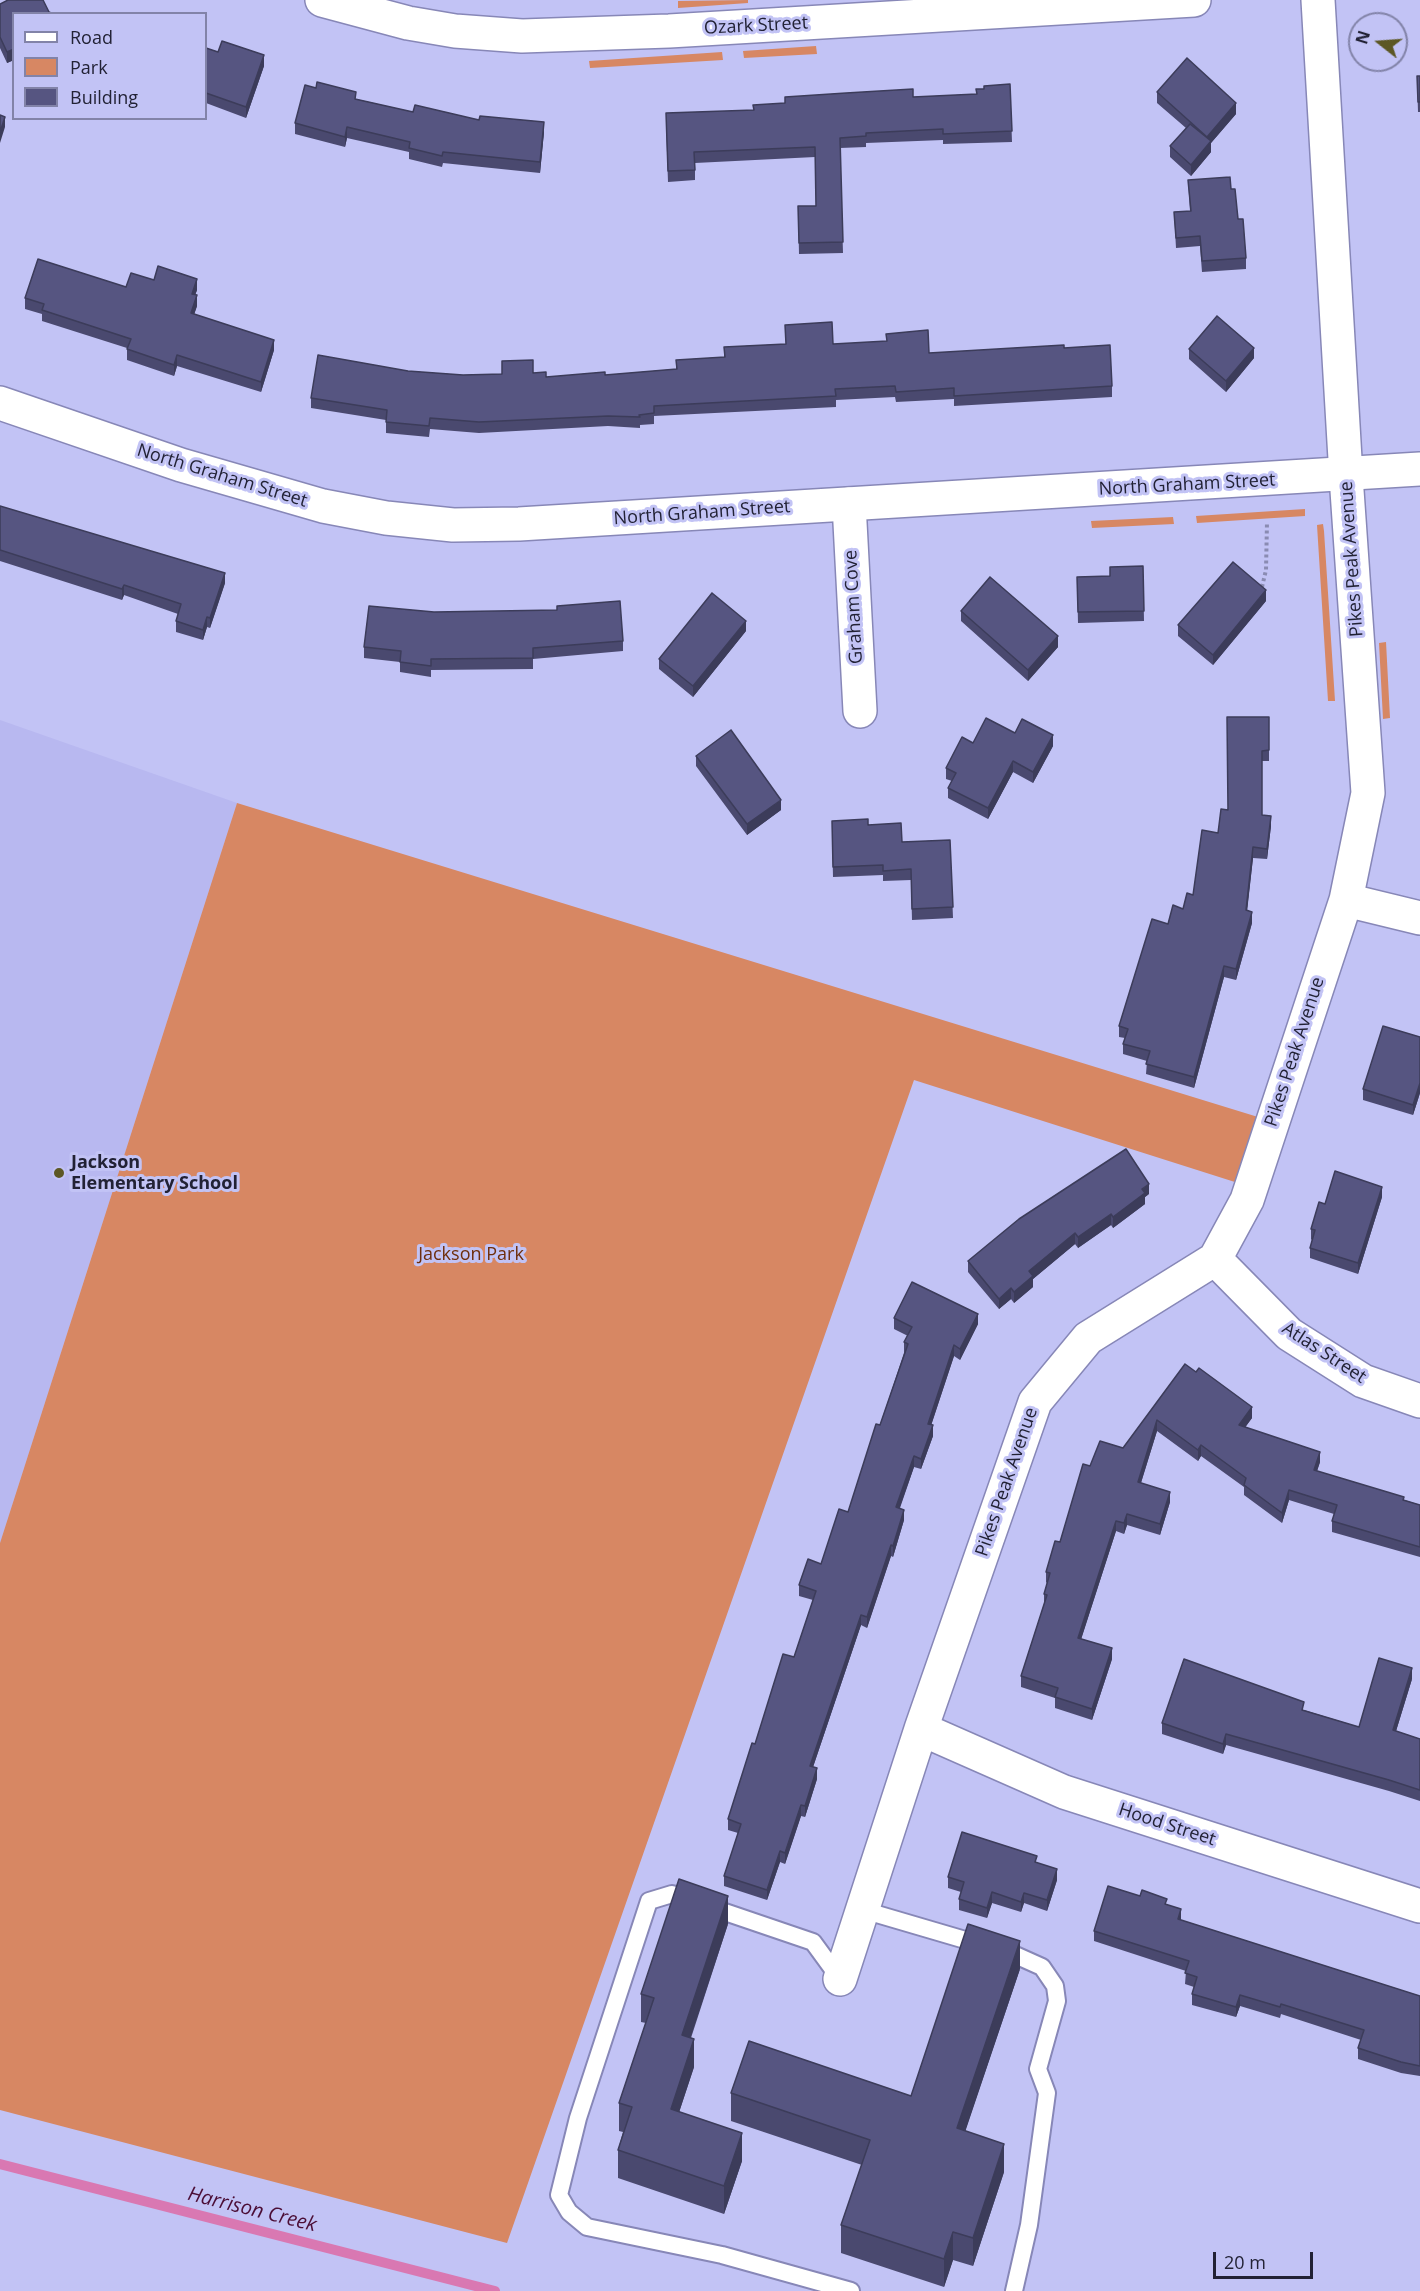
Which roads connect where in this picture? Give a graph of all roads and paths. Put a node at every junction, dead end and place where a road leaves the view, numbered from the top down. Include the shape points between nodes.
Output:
1 (322, 0) edge
2 (1194, 0) edge
3 (1318, 0) edge
4 (0, 402) edge
5 (1420, 470) edge
6 (1346, 476) junction
7 (849, 504) junction
8 (1267, 522) dead end
9 (1262, 587) edge
10 (860, 711) dead end
11 (1346, 900) junction
12 (1420, 918) edge
13 (1215, 1259) junction
14 (1420, 1401) edge
15 (921, 1729) junction
16 (1420, 1906) edge
17 (863, 1910) junction
18 (840, 1979) joint
19 (851, 2291) edge
20 (1014, 2291) edge

1 - 2 street, Ozark Street via 455,31 565,36
3 - 6 street, Pikes Peak Avenue
4 - 7 street, North Graham Street via 181,465 323,506 386,518 453,525 519,524
5 - 6 street, North Graham Street
6 - 7 street, North Graham Street
6 - 11 street, Pikes Peak Avenue via 1368,793
7 - 10 street, Graham Cove
8 - 9 path
11 - 12 street
11 - 13 street, Pikes Peak Avenue via 1247,1200
13 - 14 street, Atlas Street via 1289,1334 1364,1381
13 - 15 street, Pikes Peak Avenue via 1088,1338 1035,1402
15 - 16 street, Hood Street via 1064,1792
15 - 17 street, Pikes Peak Avenue
17 - 18 street, Pikes Peak Avenue
17 - 20 lane via 1013,1954 1042,1967 1055,1986 1058,2001 1038,2069 1047,2093 1029,2225
18 - 19 lane via 813,1942 672,1894 649,1901 578,2118 559,2194 568,2212 587,2227 722,2255

